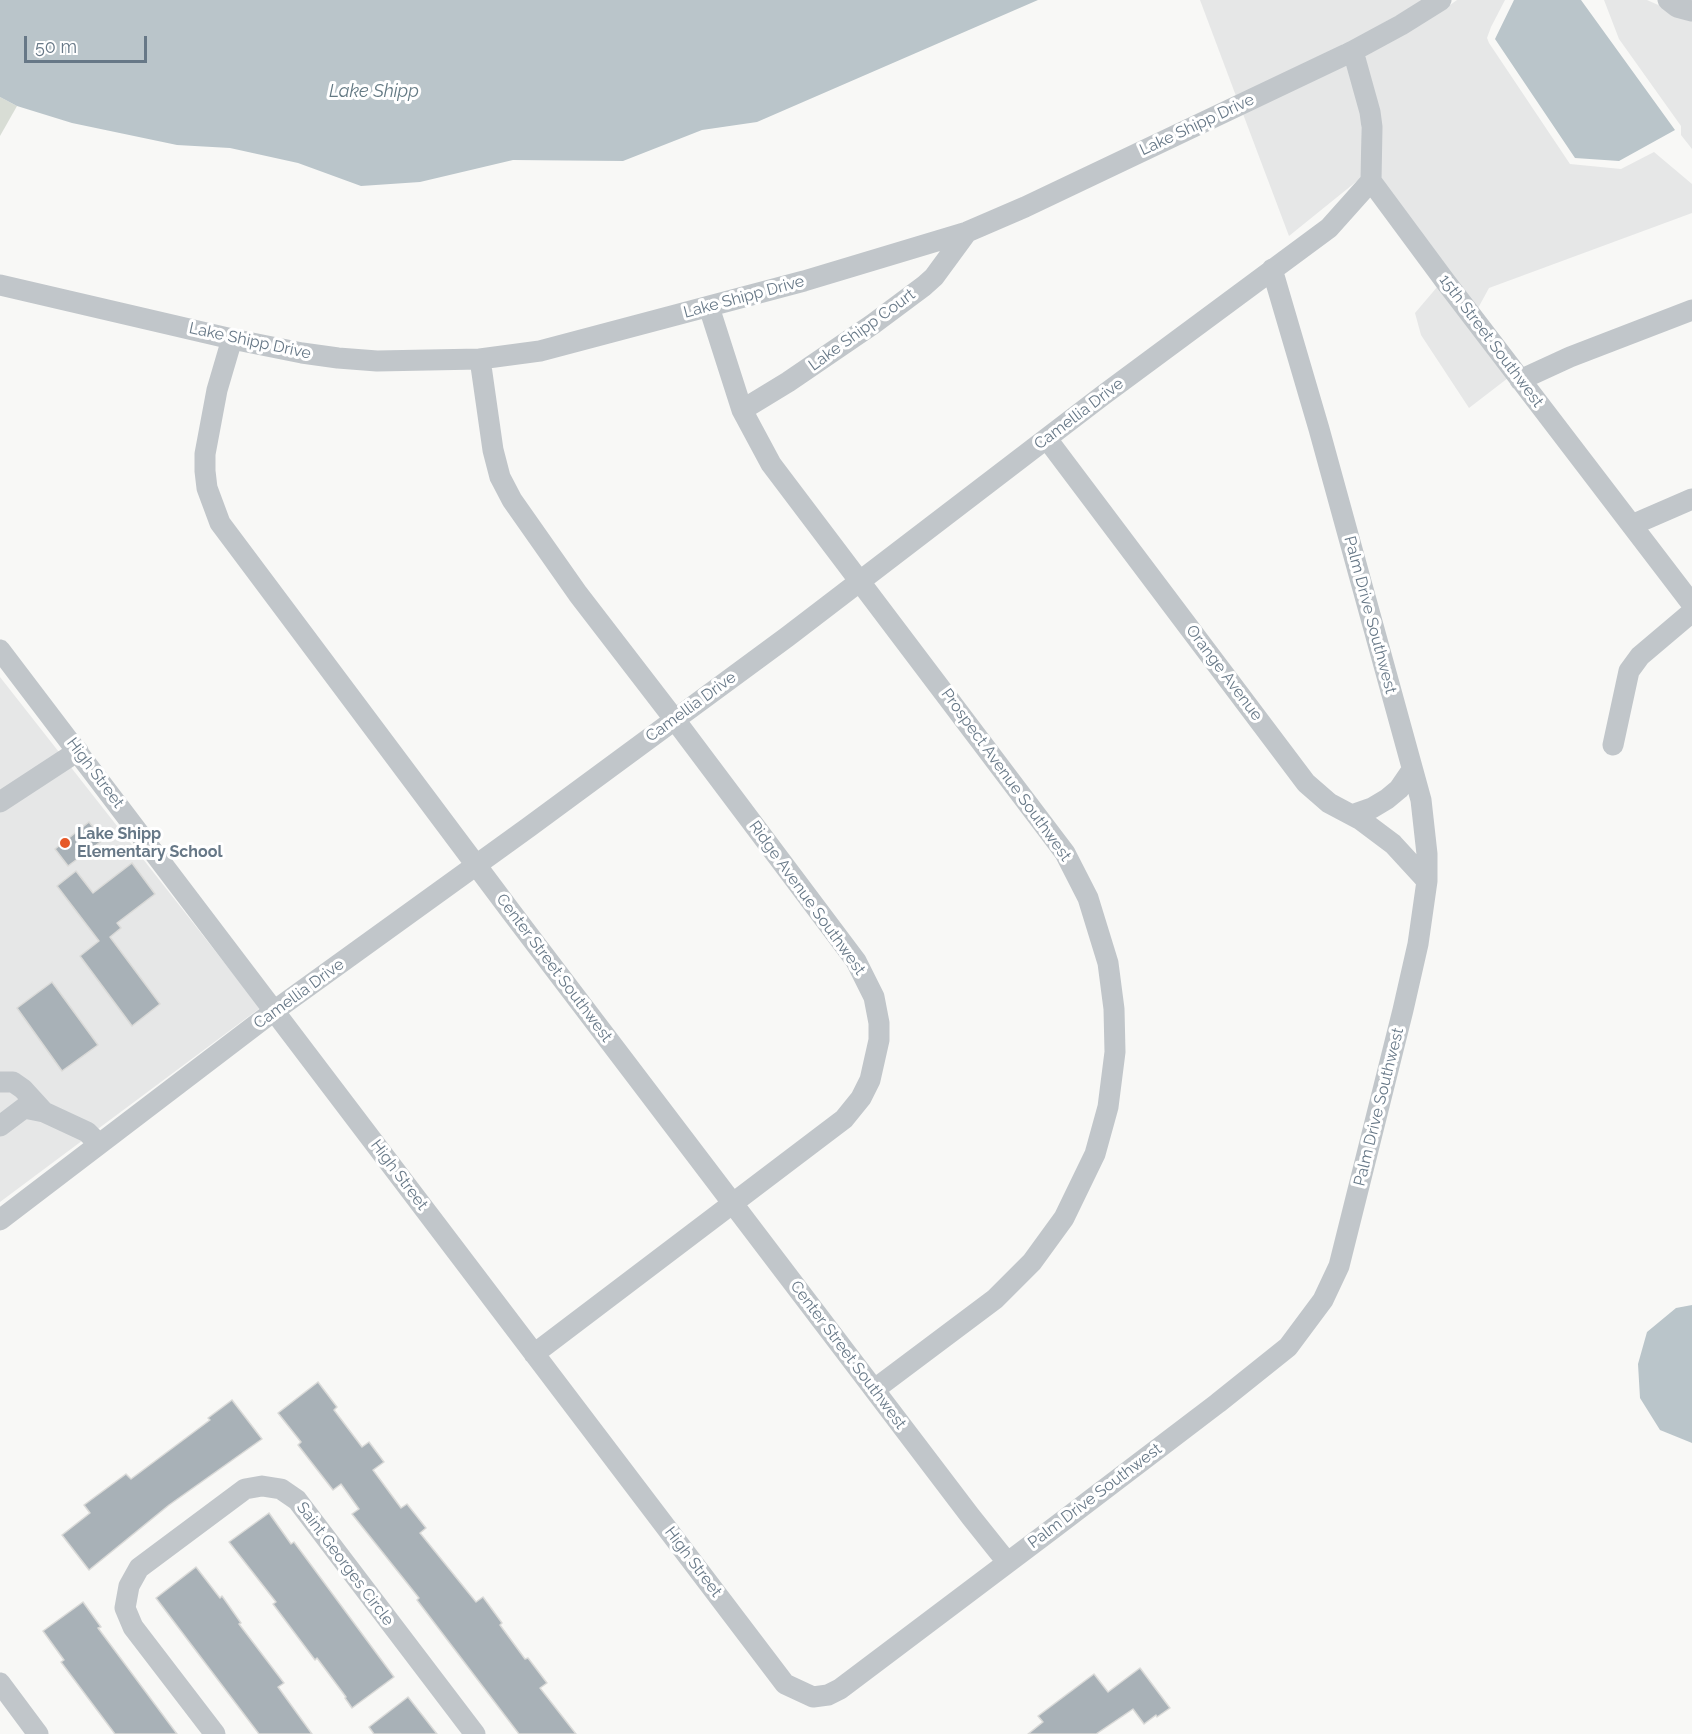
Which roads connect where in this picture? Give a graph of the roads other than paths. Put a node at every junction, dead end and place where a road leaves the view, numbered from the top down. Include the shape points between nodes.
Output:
1 (1441, 0) edge
2 (1668, 0) edge
3 (1692, 10) edge
4 (1353, 51) junction
5 (1371, 181) junction
6 (967, 232) junction
7 (1272, 269) junction
8 (0, 285) edge
9 (709, 307) junction
10 (1692, 310) edge
11 (232, 339) junction
12 (480, 359) junction
13 (1521, 380) junction
14 (742, 410) junction
15 (1047, 438) junction
16 (1692, 499) edge
17 (1632, 525) junction
18 (860, 580) junction
19 (1692, 604) edge
20 (1692, 612) edge
21 (0, 650) edge
22 (675, 720) junction
23 (1612, 745) dead end
24 (78, 751) junction
25 (1412, 770) junction
26 (0, 802) edge
27 (1352, 815) junction
28 (477, 864) junction
29 (1427, 881) junction
30 (274, 1011) junction
31 (0, 1082) edge
32 (44, 1112) junction
33 (0, 1126) edge
34 (99, 1144) junction
35 (734, 1203) junction
36 (0, 1220) edge
37 (534, 1354) junction
38 (874, 1389) junction
39 (1007, 1562) junction
40 (0, 1683) edge
41 (803, 1693) joint
42 (38, 1734) edge
43 (215, 1734) edge
44 (475, 1734) edge

1 - 4 street, Lake Shipp Drive
2 - 3 street
4 - 5 street via 1370,112
4 - 6 street, Lake Shipp Drive
5 - 7 street, Camellia Drive via 1329,228
5 - 13 street, 15th Street Southwest
6 - 9 street, Lake Shipp Drive
6 - 14 street, Lake Shipp Court via 924,285 798,376
7 - 15 street, Camellia Drive
7 - 25 street, Palm Drive Southwest
8 - 11 street, Lake Shipp Drive
9 - 12 street, Lake Shipp Drive via 540,351
9 - 14 street, Prospect Avenue Southwest
10 - 13 street
11 - 12 street, Lake Shipp Drive via 302,353 377,361
11 - 28 street, Center Street Southwest via 205,454 207,488 220,523
12 - 22 street, Ridge Avenue Southwest via 493,450 512,501
13 - 17 street, 15th Street Southwest
14 - 18 street, Prospect Avenue Southwest via 771,464
15 - 18 street, Camellia Drive
15 - 27 street, Orange Avenue via 1306,783 1329,803
16 - 17 street
17 - 19 street, 15th Street Southwest
18 - 22 street, Camellia Drive
18 - 38 street, Prospect Avenue Southwest via 1065,853 1088,898 1108,963 1115,1052 1103,1130 1064,1218 1032,1262 995,1299
20 - 23 street via 1629,671
21 - 24 street, High Street
22 - 28 street, Camellia Drive
22 - 35 street, Ridge Avenue Southwest via 856,961 874,997 879,1023 870,1080 853,1109
24 - 26 street
24 - 30 street, High Street
25 - 27 street via 1387,799
25 - 29 street, Palm Drive Southwest via 1426,829
27 - 29 street, Orange Avenue via 1393,844
28 - 30 street, Camellia Drive
28 - 35 street, Center Street Southwest
29 - 39 street, Palm Drive Southwest via 1416,955 1370,1143 1339,1266 1323,1300 1288,1347
30 - 34 street, Camellia Drive
30 - 37 street, High Street
31 - 32 street via 13,1082
32 - 33 street via 24,1108
32 - 34 street via 87,1132
34 - 36 street, Camellia Drive
35 - 37 street, Ridge Avenue Southwest
35 - 38 street, Center Street Southwest
37 - 41 street, High Street via 785,1684
38 - 39 street, Center Street Southwest
39 - 41 street, Palm Drive Southwest via 840,1689 813,1697
40 - 42 street
43 - 44 street, Saint Georges Circle via 133,1627 125,1608 129,1586 139,1568 245,1490 262,1486 281,1489 297,1500

